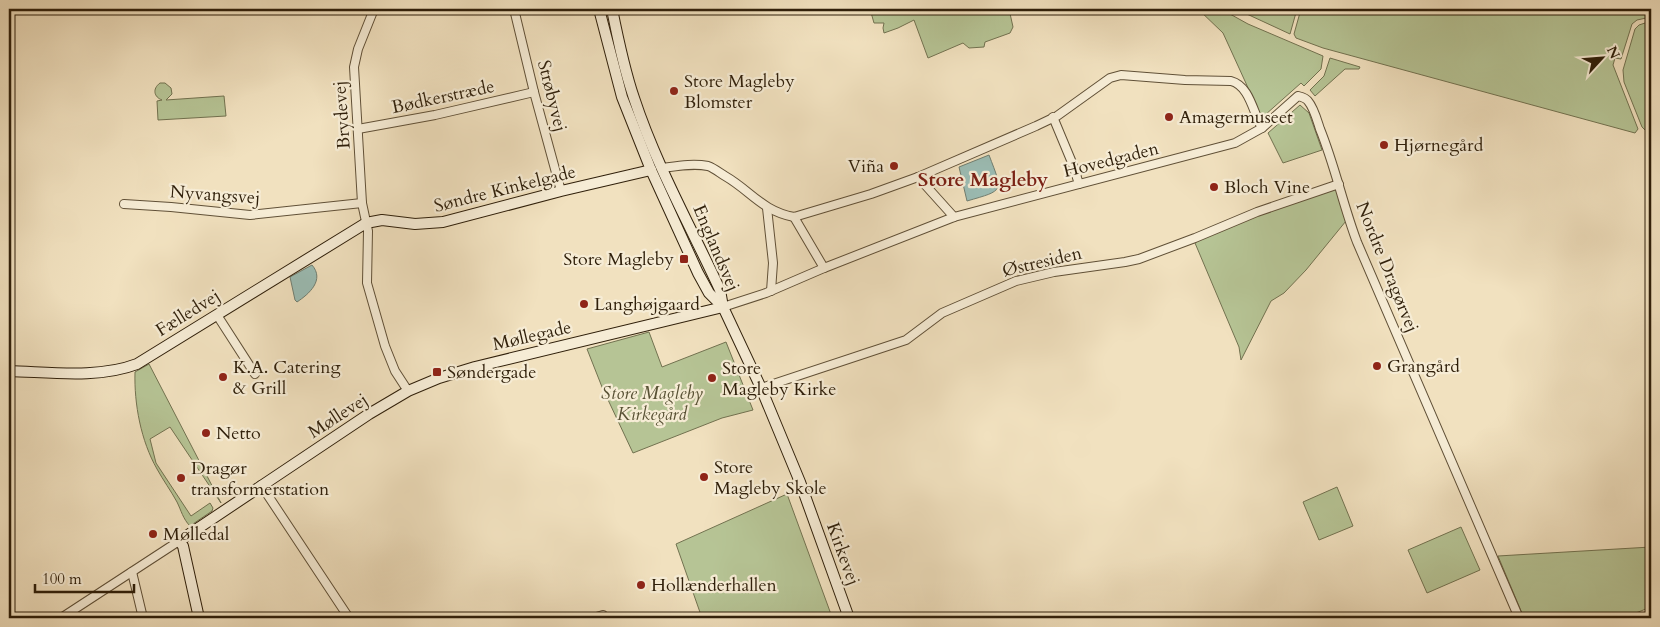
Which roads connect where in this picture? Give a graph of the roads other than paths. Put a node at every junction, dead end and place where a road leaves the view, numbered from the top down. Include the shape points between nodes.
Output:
1 (374, 9) edge
2 (514, 9) edge
3 (599, 9) edge
4 (612, 9) edge
5 (534, 92) junction
6 (1298, 96) joint
7 (1053, 117) junction
8 (1262, 128) junction
9 (358, 129) junction
10 (662, 168) junction
11 (651, 170) junction
12 (918, 177) junction
13 (1079, 184) junction
14 (1339, 184) junction
15 (561, 191) junction
16 (362, 203) junction
17 (124, 204) dead end
18 (767, 208) junction
19 (794, 217) junction
20 (954, 217) junction
21 (366, 223) junction
22 (824, 268) junction
23 (772, 290) junction
24 (723, 307) junction
25 (217, 314) junction
26 (9, 371) edge
27 (255, 374) dead end
28 (761, 388) junction
29 (408, 391) junction
30 (261, 486) junction
31 (179, 541) junction
32 (132, 572) junction
33 (603, 615) dead end
34 (61, 618) edge
35 (143, 618) edge
36 (199, 618) edge
37 (348, 618) edge
38 (593, 618) edge
39 (849, 618) edge
40 (1519, 618) edge

1 - 9 street, Brydevej via 354,67
2 - 5 street, Strøbyvej
3 - 11 street, Englandsvej via 622,97
4 - 10 street, Englandsvej via 629,83
5 - 9 street, Bødkerstræde
5 - 15 street, Strøbyvej
6 - 8 street, Hovedgaden
6 - 14 street, Nordre Dragørvej via 1305,98 1312,107
7 - 8 street via 1110,78 1135,75 1238,82
7 - 12 street
7 - 13 street
8 - 13 street, Hovedgaden via 1235,143
9 - 16 street, Brydevej
10 - 18 street via 695,164 710,166
10 - 24 street, Englandsvej via 720,290
11 - 15 street, Søndre Kinkelgade
11 - 24 street, Englandsvej via 701,280 709,294
12 - 19 street
12 - 20 street
13 - 20 street, Hovedgaden
14 - 28 street, Østresiden via 1257,212 1139,259 1016,281 942,313 906,340
14 - 40 street, Nordre Dragørvej via 1358,242
15 - 21 street, Søndre Kinkelgade via 444,222 421,224 382,220
16 - 17 street, Nyvangsvej via 250,215
16 - 21 street, Brydevej
18 - 19 street
18 - 23 street via 773,263
19 - 22 street
20 - 22 street, Hovedgaden
21 - 25 street, Fælledvej
21 - 29 street via 370,297 395,371
22 - 23 street, Hovedgaden
23 - 24 street, Hovedgaden
24 - 28 street, Kirkevej
24 - 29 street, Møllegade via 476,367
25 - 26 street, Fælledvej via 136,364 114,371
25 - 27 street
28 - 39 street, Kirkevej via 800,482
29 - 30 street, Møllevej
30 - 31 street, Møllevej
30 - 37 street
31 - 32 street, Møllevej
31 - 36 street via 183,546
32 - 34 street, Møllevej
32 - 35 street
33 - 38 street

